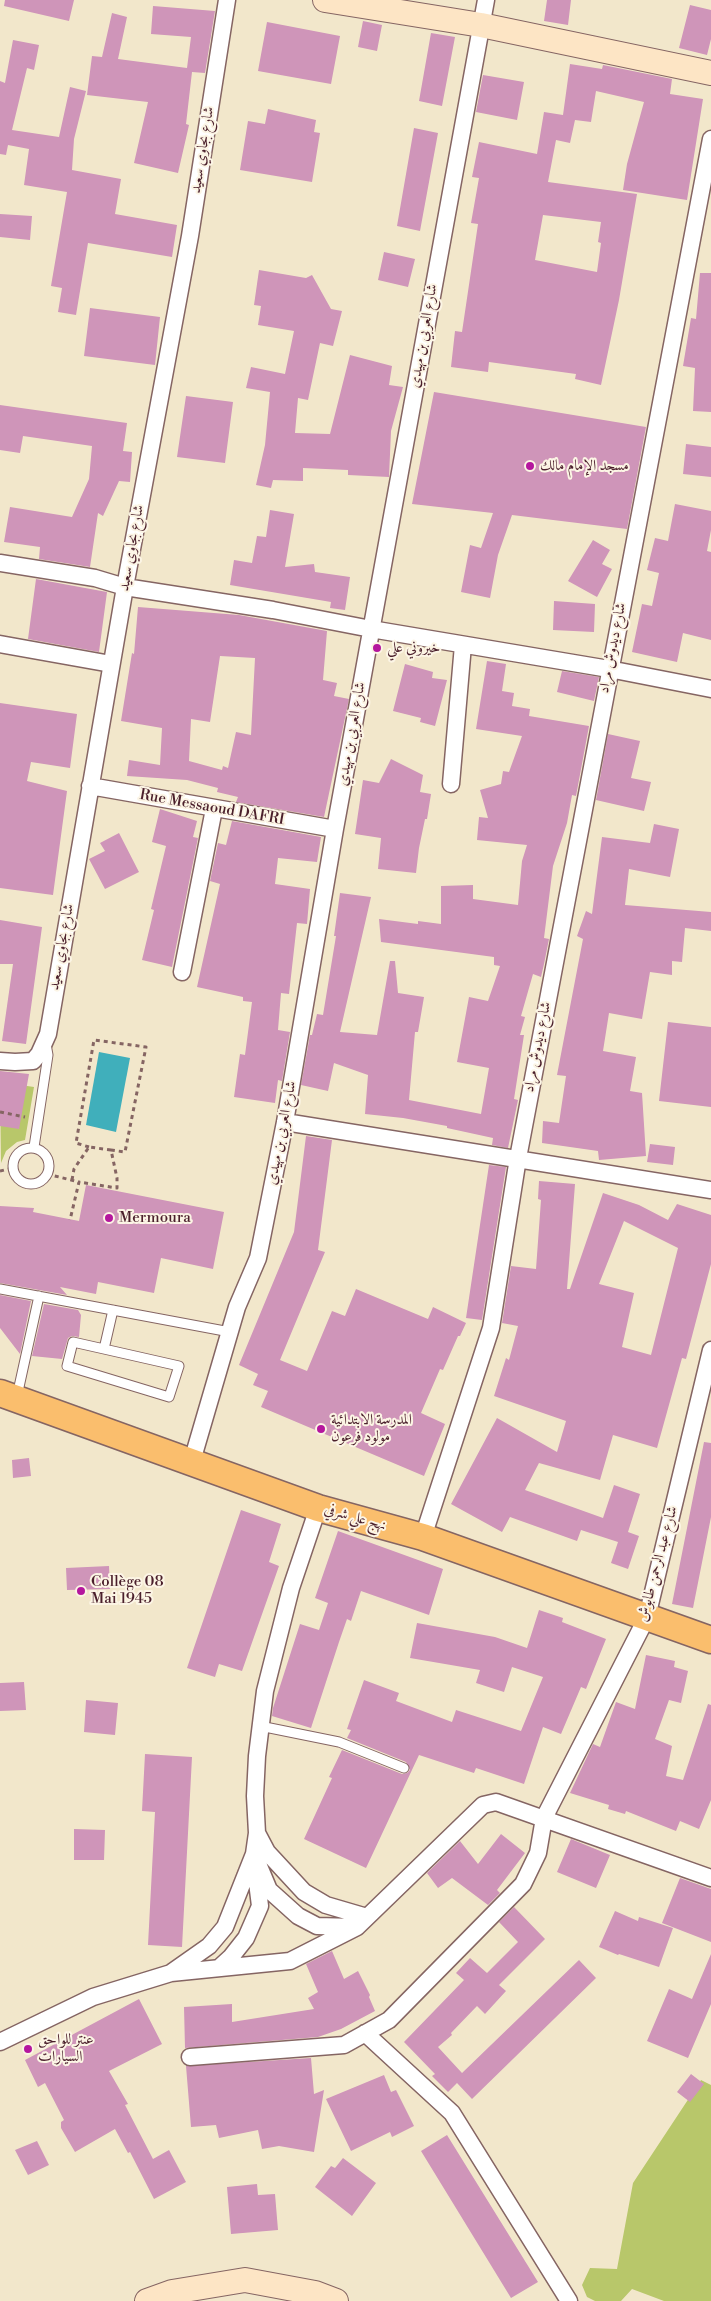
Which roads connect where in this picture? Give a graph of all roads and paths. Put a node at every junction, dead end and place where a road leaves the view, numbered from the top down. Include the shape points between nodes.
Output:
1 (227, 0) edge
2 (325, 0) edge
3 (486, 0) edge
4 (358, 3) edge
5 (481, 25) junction
6 (711, 73) edge
7 (711, 139) edge
8 (0, 563) edge
9 (125, 587) junction
10 (371, 629) junction
11 (0, 644) edge
12 (463, 644) junction
13 (111, 664) junction
14 (609, 669) junction
15 (711, 689) edge
16 (451, 784) dead end
17 (90, 786) junction
18 (214, 809) junction
19 (335, 829) junction
20 (182, 972) dead end
21 (46, 1039) junction
22 (0, 1060) edge
23 (2, 1112) edge
24 (0, 1116) edge
25 (38, 1119) junction
26 (285, 1122) junction
27 (89, 1146) junction
28 (34, 1147) junction
29 (110, 1150) junction
30 (518, 1158) junction
31 (13, 1168) junction
32 (0, 1171) edge
33 (47, 1174) junction
34 (72, 1180) junction
35 (79, 1182) junction
36 (711, 1190) edge
37 (70, 1220) dead end
38 (0, 1289) edge
39 (39, 1296) junction
40 (113, 1310) junction
41 (230, 1332) junction
42 (104, 1349) junction
43 (711, 1350) edge
44 (8, 1396) edge
45 (192, 1461) junction
46 (318, 1508) junction
47 (422, 1538) junction
48 (647, 1617) junction
49 (711, 1640) edge
50 (260, 1726) junction
51 (404, 1768) dead end
52 (544, 1818) junction
53 (257, 1833) junction
54 (254, 1854) junction
55 (711, 1878) edge
56 (362, 1922) junction
57 (219, 1968) junction
58 (171, 1973) junction
59 (365, 2033) junction
60 (0, 2042) edge
61 (190, 2057) dead end
62 (147, 2301) edge
63 (336, 2301) edge
64 (570, 2301) edge

1 - 9 street, شارع بجاوي سعيد via 190,236
2 - 4 main road
3 - 5 street, شارع العربي بن مهيدي
4 - 5 main road
5 - 6 main road
5 - 10 street, شارع العربي بن مهيدي
7 - 14 street, شارع ديدوش مراد
8 - 9 street via 95,578
9 - 10 street
9 - 13 street, شارع بجاوي سعيد
10 - 12 street
10 - 19 street, شارع العربي بن مهيدي
11 - 13 street
12 - 14 street
12 - 16 street
13 - 17 street, شارع بجاوي سعيد
14 - 15 street
14 - 30 street, شارع ديدوش مراد
17 - 18 street, Rue Messaoud DAFRI
17 - 21 street, شارع بجاوي سعيد
18 - 19 street, Rue Messaoud DAFRI
18 - 20 street
19 - 26 street, شارع العربي بن مهيدي
21 - 22 street, شارع بجاوي سعيد via 33,1060
21 - 25 lane via 48,1055
23 - 24 path
23 - 25 path
25 - 28 lane
26 - 30 street
26 - 41 street, شارع العربي بن مهيدي via 258,1258
27 - 29 path
27 - 29 path via 76,1142 94,1040 146,1047 125,1152
27 - 34 path via 74,1169
28 - 31 lane via 24,1148 16,1154
28 - 33 lane via 43,1151 48,1159
29 - 35 path via 117,1178 116,1188
30 - 36 street
30 - 47 street, شارع ديدوش مراد via 491,1328
31 - 32 path
31 - 33 lane via 19,1180 28,1184 38,1183
33 - 34 path
34 - 35 path
35 - 37 path
38 - 39 lane
39 - 40 lane
39 - 44 lane
40 - 41 lane
40 - 42 lane
41 - 45 street, شارع العربي بن مهيدي
42 - 42 lane via 73,1342 67,1366 169,1397 179,1366
43 - 48 street, شارع عبد الرحمن طابوش
44 - 45 main road, نهج علي شرفي
45 - 46 main road, نهج علي شرفي
46 - 47 main road, نهج علي شرفي
46 - 50 street via 291,1588 264,1692
47 - 48 main road, نهج علي شرفي
48 - 49 main road, نهج علي شرفي
48 - 52 street, شارع عبد الرحمن طابوش
50 - 51 lane via 339,1742
50 - 53 street via 255,1796
52 - 55 street
52 - 56 street via 496,1802 483,1806
52 - 59 street, شارع عبد الرحمن طابوش via 538,1853 523,1884 389,2020
53 - 54 street
53 - 56 street via 267,1852 304,1892
54 - 56 street via 269,1890 298,1916 317,1926
54 - 57 street via 260,1906 246,1938 232,1958
54 - 58 street via 225,1926 209,1946
56 - 57 street via 290,1961
57 - 58 street
58 - 60 street via 93,1997
59 - 61 street, شارع عبد الرحمن طابوش via 344,2045
59 - 64 street via 452,2113
62 - 63 main road via 172,2292 245,2280 315,2293

